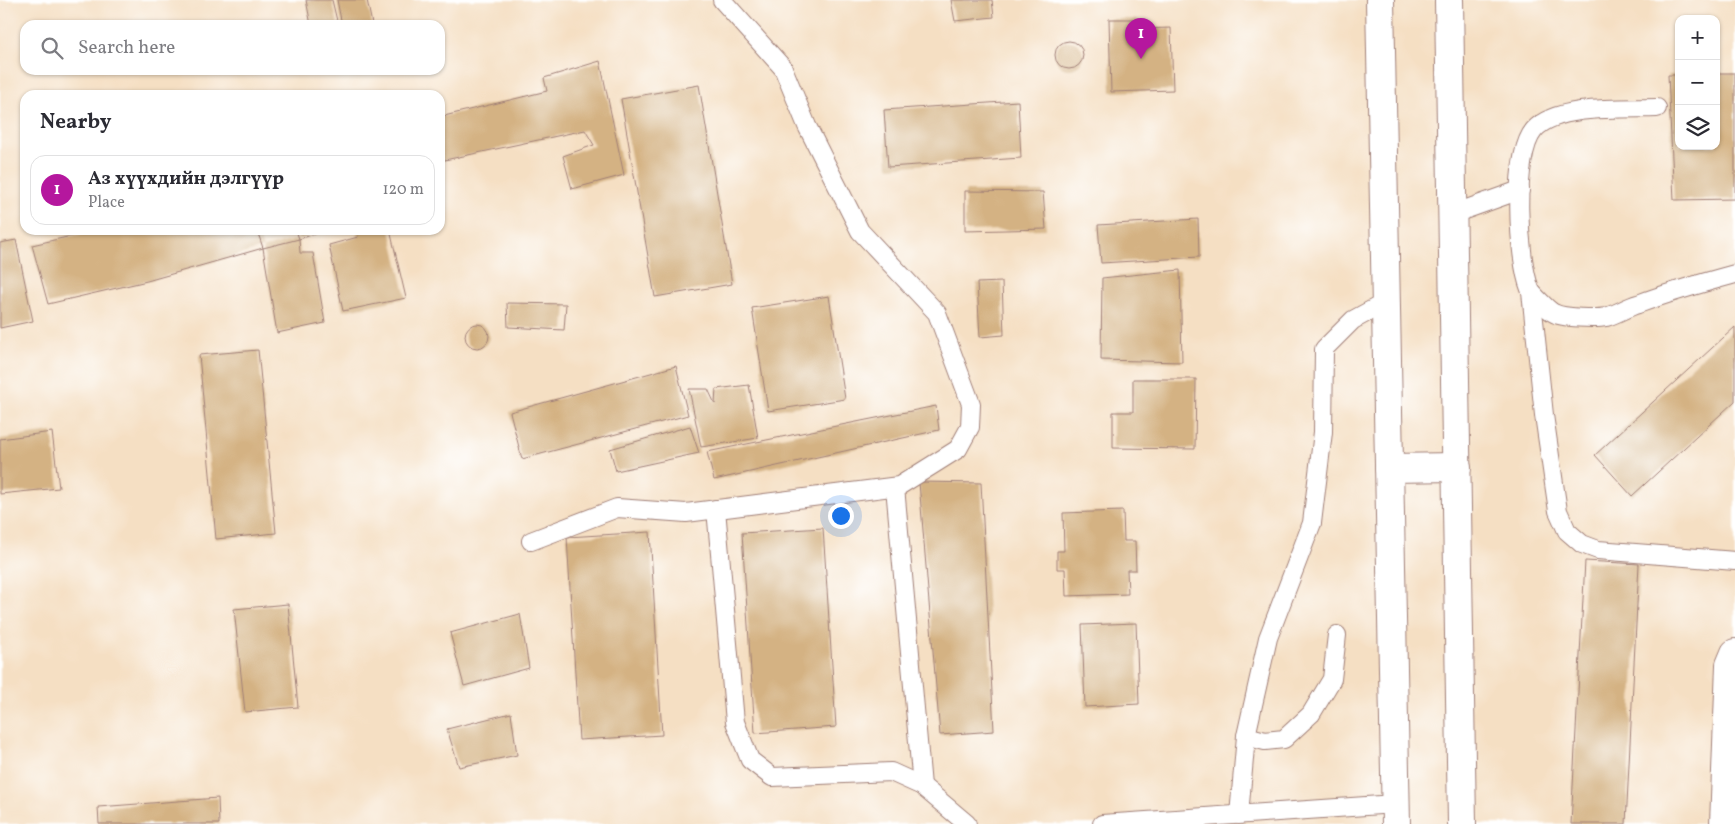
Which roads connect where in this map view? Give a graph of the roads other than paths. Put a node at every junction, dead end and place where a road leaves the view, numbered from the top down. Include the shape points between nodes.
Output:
1 (722, 0) edge
2 (1380, 0) edge
3 (1449, 0) edge
4 (1657, 108) dead end
5 (1520, 190) junction
6 (1453, 214) junction
7 (1735, 274) edge
8 (1531, 292) junction
9 (1386, 302) junction
10 (1457, 467) junction
11 (1389, 468) junction
12 (895, 486) junction
13 (716, 510) junction
14 (531, 541) dead end
15 (1735, 561) edge
16 (1338, 635) dead end
17 (1735, 653) edge
18 (1246, 736) junction
19 (922, 786) junction
20 (1396, 814) edge
21 (1239, 815) junction
22 (967, 824) edge
23 (1102, 824) edge
24 (1462, 824) edge
25 (1724, 824) edge

1 - 12 lane via 783,68 807,126 860,231 937,312 971,404 970,427 958,449
2 - 9 main road
3 - 6 main road
4 - 5 lane via 1584,110 1548,121 1534,130 1527,142
5 - 6 lane
5 - 8 lane via 1519,232
6 - 10 main road
7 - 8 lane via 1667,293 1606,317 1554,314
8 - 15 lane via 1550,466 1558,511 1567,531 1582,544 1598,550
9 - 11 main road
9 - 18 lane via 1353,320 1324,349 1323,432 1312,523 1268,638
10 - 11 main road
10 - 24 main road
11 - 20 main road
12 - 13 lane
12 - 19 lane
13 - 14 lane via 686,513 617,508
13 - 19 lane via 735,722 750,760 772,777 891,772
16 - 18 lane via 1332,679 1311,714 1284,739 1265,741
17 - 25 main road via 1730,665
18 - 21 lane
19 - 22 lane
20 - 21 lane
21 - 23 lane

